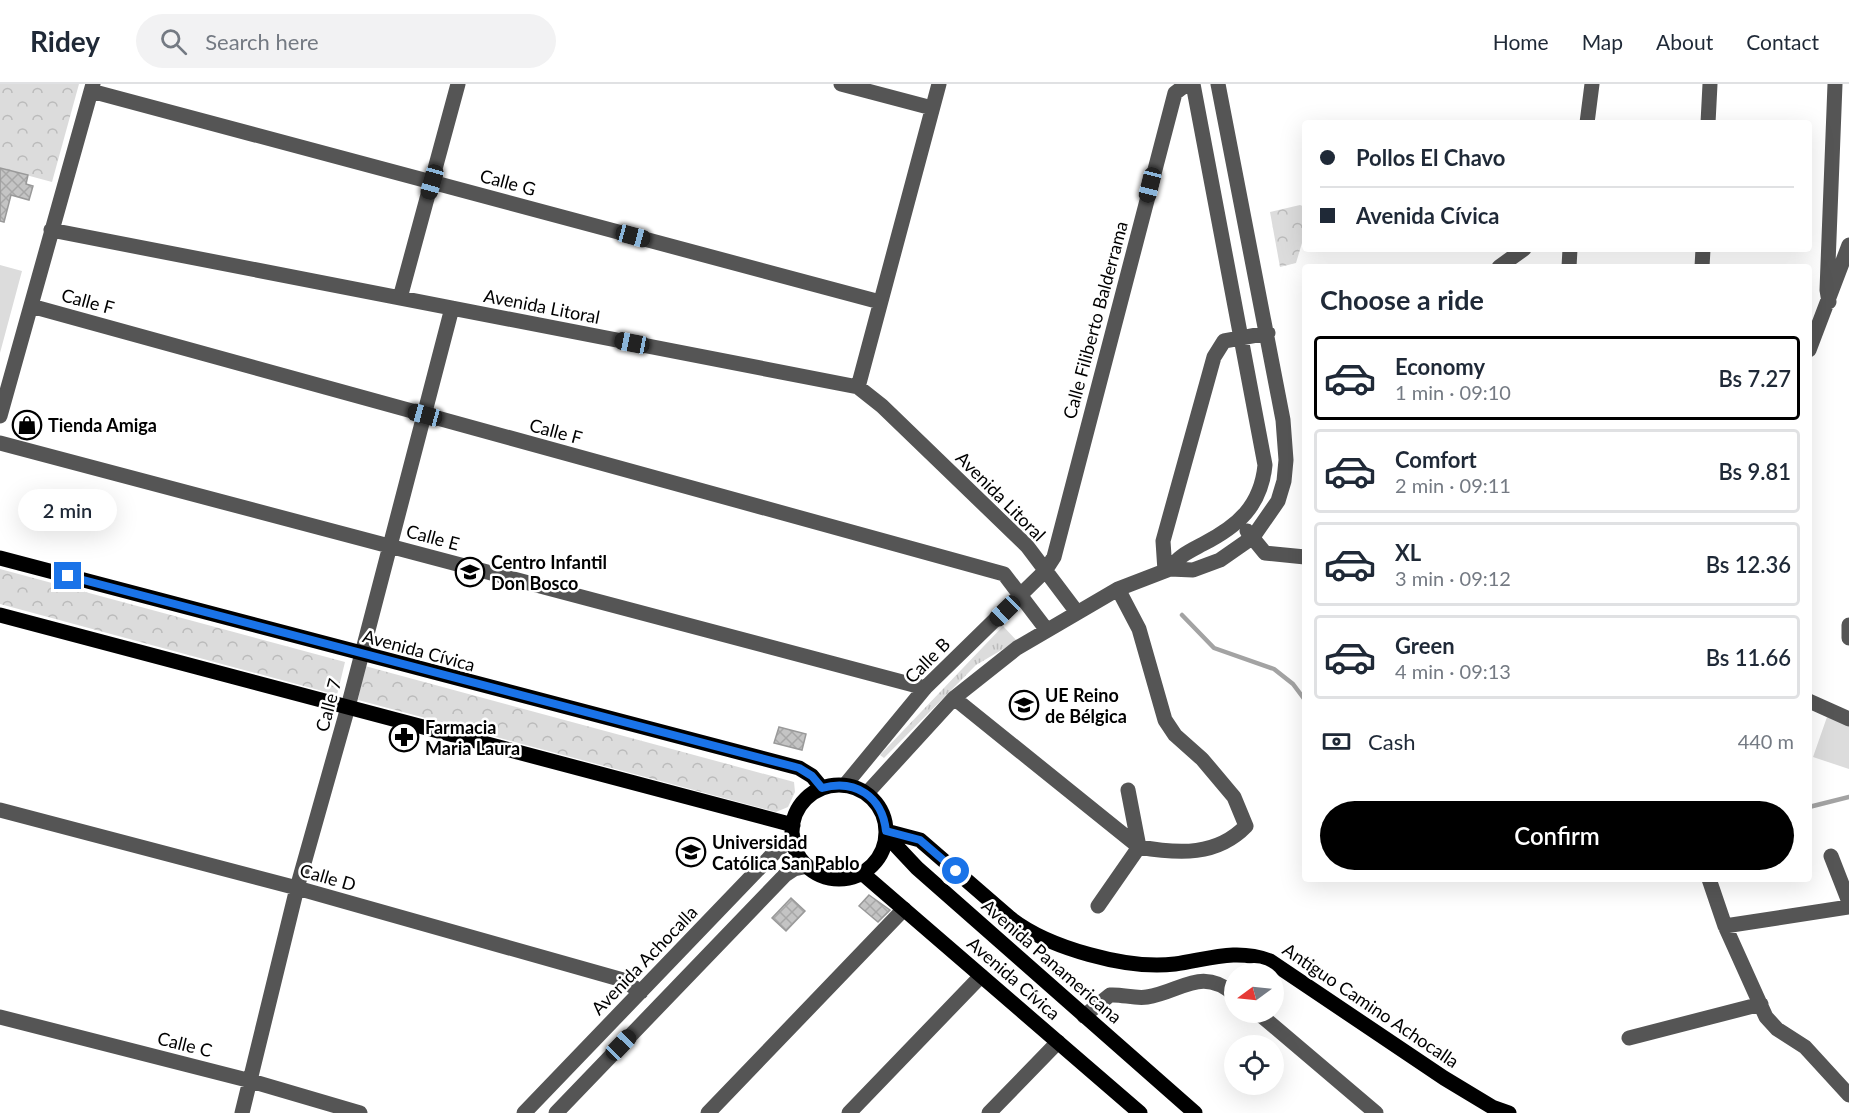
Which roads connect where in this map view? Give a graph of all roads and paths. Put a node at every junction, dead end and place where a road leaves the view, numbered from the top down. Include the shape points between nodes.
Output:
1 (458, 84) edge
2 (841, 84) edge
3 (939, 84) edge
4 (1187, 84) edge
5 (1193, 84) edge
6 (1218, 84) edge
7 (1592, 84) edge
8 (1710, 84) edge
9 (1835, 84) edge
10 (92, 88) edge
11 (932, 108) junction
12 (1587, 120) edge
13 (1708, 120) edge
14 (432, 182) junction
15 (51, 230) junction
16 (1849, 245) edge
17 (1520, 252) edge
18 (1502, 264) edge
19 (400, 298) junction
20 (880, 302) junction
21 (1829, 302) junction
22 (31, 306) junction
23 (452, 308) junction
24 (1268, 333) junction
25 (1242, 338) junction
26 (1812, 343) edge
27 (858, 387) junction
28 (425, 415) junction
29 (0, 416) edge
30 (0, 443) edge
31 (1239, 522) junction
32 (1253, 537) junction
33 (389, 546) junction
34 (1302, 557) edge
35 (0, 558) edge
36 (1168, 570) junction
37 (1046, 571) junction
38 (1118, 589) junction
39 (1021, 595) junction
40 (1076, 611) junction
41 (0, 615) edge
42 (1849, 625) edge
43 (1046, 629) junction
44 (1849, 638) edge
45 (361, 655) junction
46 (925, 688) junction
47 (954, 698) junction
48 (1812, 702) edge
49 (348, 707) junction
50 (1849, 719) edge
51 (845, 785) junction
52 (822, 788) junction
53 (1128, 790) dead end
54 (867, 793) junction
55 (0, 810) edge
56 (793, 831) junction
57 (886, 833) junction
58 (1139, 848) junction
59 (1831, 856) dead end
60 (808, 866) junction
61 (862, 873) junction
62 (1710, 882) edge
63 (297, 888) junction
64 (1849, 902) edge
65 (1098, 906) dead end
66 (1849, 907) edge
67 (904, 909) junction
68 (1725, 926) junction
69 (981, 976) junction
70 (1224, 987) edge
71 (641, 992) junction
72 (1761, 1004) junction
73 (1084, 1016) junction
74 (0, 1017) edge
75 (1270, 1023) edge
76 (1629, 1038) dead end
77 (1058, 1042) junction
78 (251, 1081) junction
79 (1849, 1095) edge
80 (1135, 1111) edge
81 (242, 1113) edge
82 (360, 1113) edge
83 (524, 1113) edge
84 (556, 1113) edge
85 (708, 1113) edge
86 (849, 1113) edge
87 (989, 1113) edge
88 (1195, 1113) edge
89 (1376, 1113) edge
90 (1509, 1113) edge

1 - 14 street
2 - 11 street
3 - 11 street
4 - 37 street, Calle Filiberto Balderrama via 1175,93 1054,557
5 - 25 street
6 - 24 street
7 - 12 street
8 - 13 street
9 - 21 street
10 - 14 street, Calle G
10 - 15 street
11 - 20 street
14 - 19 street
14 - 20 street, Calle G
15 - 19 street, Avenida Litoral
15 - 22 street
16 - 21 street
17 - 18 street
19 - 23 street, Avenida Litoral
20 - 27 street
21 - 26 street
22 - 28 street, Calle F
22 - 29 street
23 - 27 street, Avenida Litoral
23 - 28 street, Calle 7
24 - 25 street
24 - 32 street via 1286,460 1278,501
25 - 31 street via 1265,465 1259,494
25 - 36 street via 1224,341 1214,357 1163,541
27 - 37 street, Avenida Litoral via 1027,546
28 - 33 street, Calle 7
28 - 39 street, Calle F via 1004,574
30 - 33 street, Calle E
31 - 32 street
31 - 36 street via 1184,554
32 - 34 street via 1265,553
32 - 36 street via 1207,565 1193,570
33 - 45 street, Calle 7
33 - 46 street, Calle E
35 - 45 main road, Avenida Cívica
36 - 38 street
37 - 39 street, Calle B
37 - 40 street, Avenida Litoral
38 - 40 street
38 - 58 street via 1139,629 1165,720 1234,796 1246,826 1235,837 1204,850 1178,853
39 - 43 street, Calle F
39 - 46 street, Calle B
40 - 43 street
41 - 49 main road
42 - 44 street
43 - 47 street
45 - 49 street, Calle 7
45 - 52 main road, Avenida Cívica via 799,768
46 - 51 street, Calle B
47 - 54 street
47 - 58 street
48 - 50 street
49 - 56 main road
49 - 63 street, Calle 7
51 - 52 main road
51 - 54 main road
52 - 56 main road via 801,804
53 - 58 street
54 - 57 main road via 882,812
55 - 63 street, Calle D
56 - 60 main road via 798,853
56 - 71 street, Avenida Achocalla
57 - 61 main road via 881,853
57 - 73 main road, Avenida Panamericana via 916,868
57 - 90 main road, Antiguo Camino Achocalla via 920,840 1024,930 1052,943 1130,963 1156,965 1243,953 1270,961 1444,1078
58 - 65 street
59 - 64 street
60 - 61 main road via 831,878
60 - 84 street via 785,875
61 - 67 main road, Avenida Cívica
62 - 68 street
63 - 71 street, Calle D via 623,980
63 - 78 street, Calle 7
66 - 68 street
67 - 69 main road, Avenida Cívica
67 - 85 street
68 - 72 street
69 - 77 main road, Avenida Cívica
69 - 86 street
70 - 73 street via 1206,981 1187,982 1148,997 1110,994
71 - 83 street, Avenida Achocalla
72 - 76 street
72 - 79 street via 1766,1017 1805,1047
73 - 88 main road, Avenida Panamericana
74 - 78 street, Calle C
75 - 89 street
77 - 80 main road, Avenida Cívica
77 - 87 street
78 - 81 street, Calle 7
78 - 82 street, Calle C

